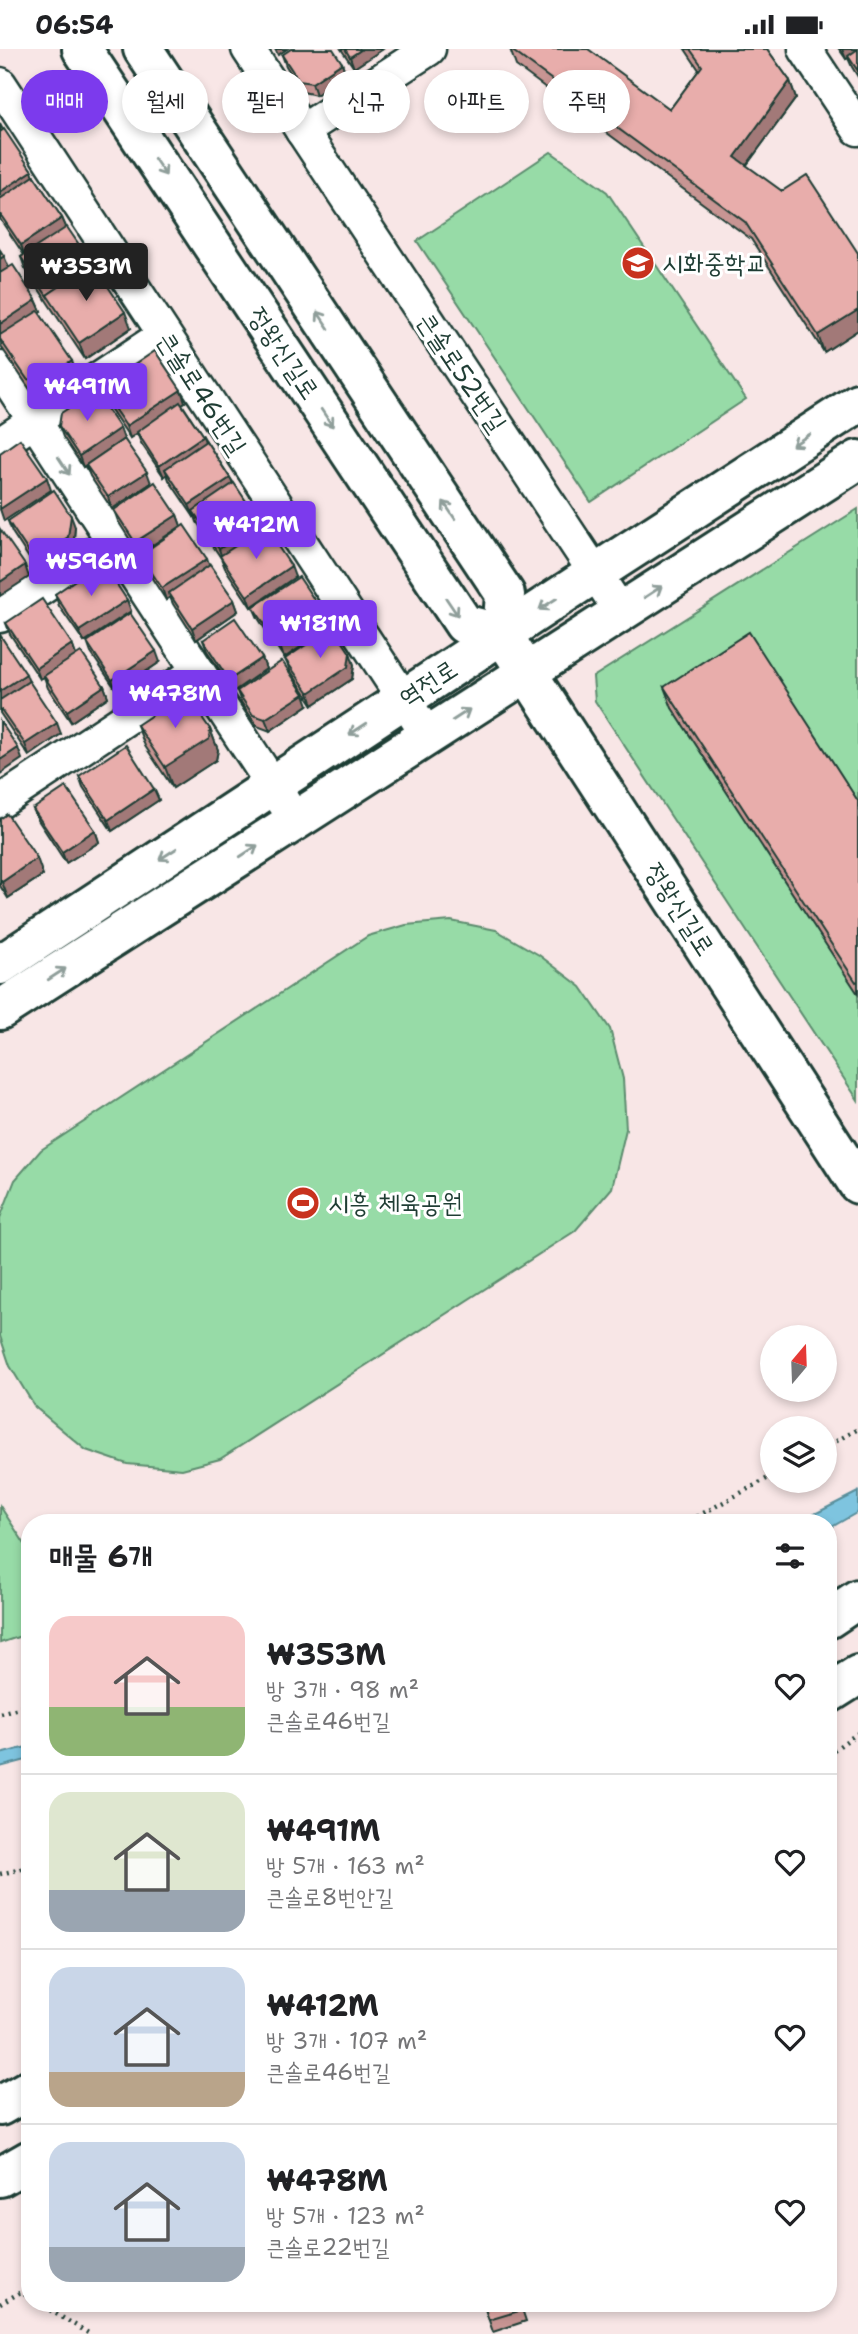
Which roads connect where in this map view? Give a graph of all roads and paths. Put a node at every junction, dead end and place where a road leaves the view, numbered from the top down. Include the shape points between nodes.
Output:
1 (82, 49) edge
2 (143, 49) edge
3 (248, 49) edge
4 (429, 49) edge
5 (805, 49) edge
6 (262, 70) edge
7 (0, 85) edge
8 (309, 126) edge
9 (858, 129) edge
10 (303, 133) edge
11 (164, 335) junction
12 (0, 368) edge
13 (858, 403) edge
14 (35, 421) junction
15 (0, 444) edge
16 (858, 460) edge
17 (113, 541) junction
18 (595, 573) junction
19 (621, 612) junction
20 (0, 616) edge
21 (502, 634) junction
22 (198, 671) junction
23 (527, 673) junction
24 (403, 699) junction
25 (428, 736) junction
26 (273, 785) junction
27 (0, 802) edge
28 (296, 821) junction
29 (0, 965) edge
30 (0, 1010) edge
31 (858, 1184) edge
32 (858, 1429) edge
33 (837, 1441) edge
34 (760, 1482) edge
35 (702, 1514) edge
36 (858, 1599) edge
37 (837, 1613) edge
38 (858, 1675) edge
39 (837, 1688) edge
40 (21, 1707) edge
41 (0, 1713) edge
42 (858, 1733) edge
43 (837, 1748) edge
44 (21, 1869) edge
45 (0, 1874) edge
46 (21, 2094) edge
47 (0, 2106) edge
48 (21, 2165) edge
49 (0, 2176) edge
50 (21, 2293) edge
51 (0, 2304) edge
52 (53, 2312) edge
53 (90, 2334) edge

1 -> 21 main road, 정왕신길로 via 464,624
21 -> 2 main road, 정왕신길로 via 505,594
3 - 6 street, 큰솔로52번길
4 - 8 street
5 - 9 street
7 - 11 street, 큰솔로46번길
10 - 18 street, 큰솔로52번길
11 - 14 street
11 - 24 street, 큰솔로46번길
12 - 14 street
13 -> 18 main road, 역전로
14 - 15 street
14 -> 17 street
19 -> 16 main road, 역전로
17 - 20 street
17 - 22 street
18 - 19 street, 큰솔로52번길
18 -> 21 main road, 역전로
19 - 23 main road, 역전로
21 - 23 main road, 정왕신길로
21 - 24 main road, 역전로
22 - 26 street
22 - 27 street
25 -> 23 main road, 역전로
23 - 31 main road, 정왕신길로
24 - 25 street, 큰솔로46번길
24 -> 26 main road, 역전로
25 - 28 main road, 역전로
26 - 28 street
26 -> 29 main road, 역전로
30 -> 28 main road, 역전로
32 - 33 path
34 - 35 path
36 - 37 main road
38 - 39 main road
40 - 41 path
42 - 43 path
44 - 45 path
46 - 47 main road
48 - 49 main road
50 - 51 path
52 - 53 path

